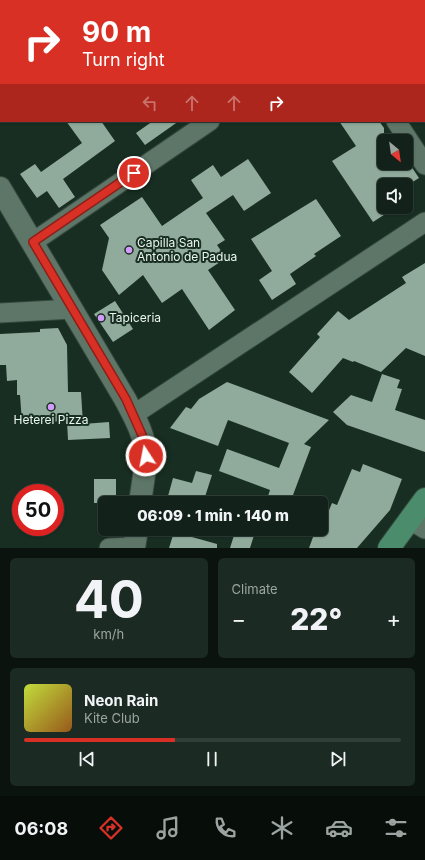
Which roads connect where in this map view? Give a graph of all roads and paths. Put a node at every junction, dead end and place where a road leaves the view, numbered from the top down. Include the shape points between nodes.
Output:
1 (209, 122) edge
2 (397, 122) edge
3 (425, 165) edge
4 (0, 188) edge
5 (425, 222) edge
6 (33, 242) junction
7 (73, 309) junction
8 (0, 313) edge
9 (134, 415) junction
10 (141, 496) edge
11 (425, 499) edge
12 (417, 524) edge
13 (135, 541) edge
14 (109, 548) edge
15 (389, 548) edge

1 - 6 street
2 - 3 street
4 - 6 main road
5 - 9 street
6 - 7 main road
7 - 8 street
7 - 9 main road
9 - 10 main road via 142,435 146,456
11 - 12 main road
12 - 15 main road
13 - 14 street

